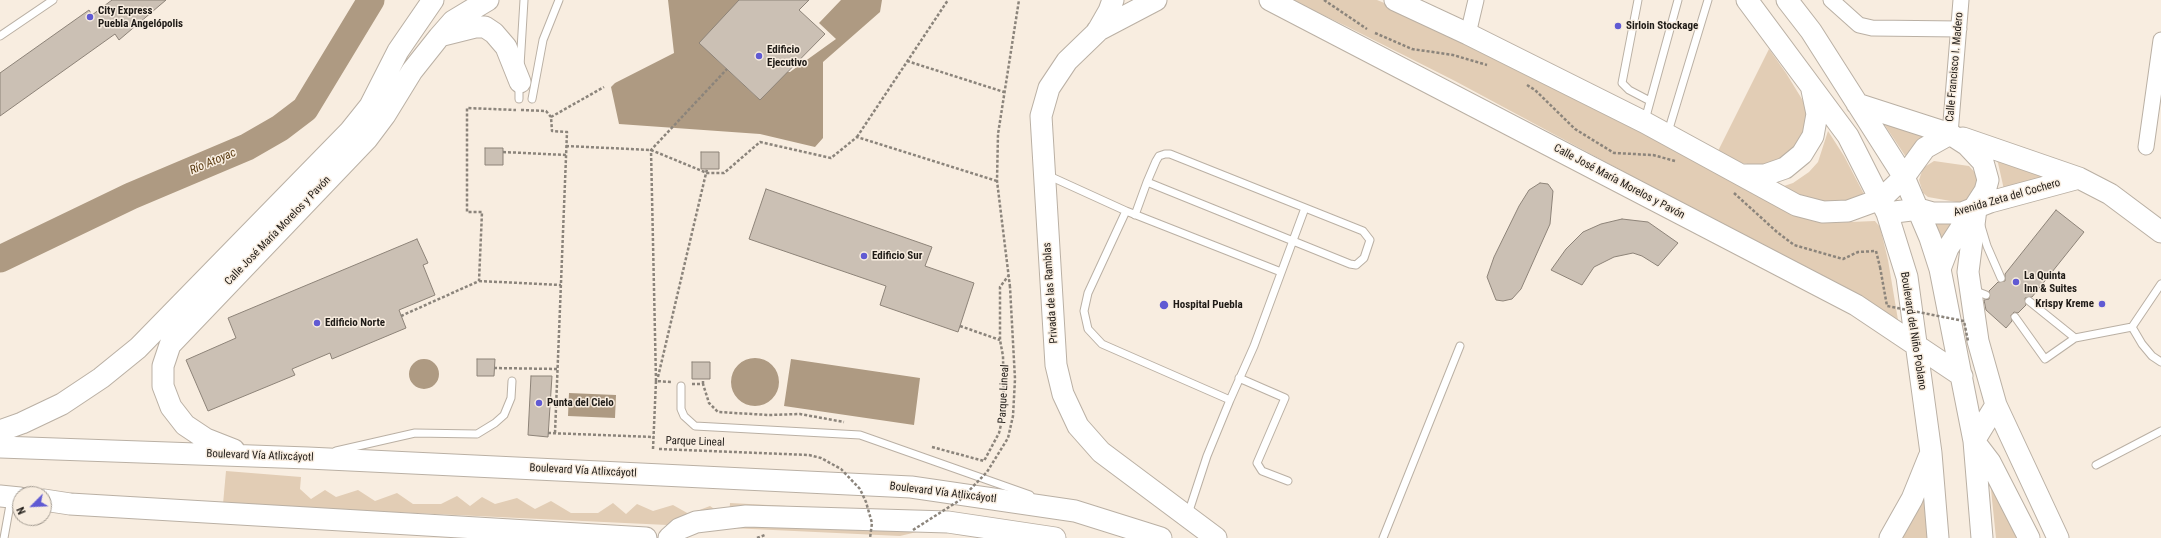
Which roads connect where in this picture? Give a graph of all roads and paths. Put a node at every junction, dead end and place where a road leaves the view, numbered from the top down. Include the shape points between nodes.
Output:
1 (53, 0) edge
2 (433, 0) edge
3 (488, 0) edge
4 (524, 0) edge
5 (559, 0) edge
6 (948, 0) edge
7 (1019, 0) edge
8 (1113, 0) edge
9 (1156, 0) edge
10 (1270, 0) edge
11 (1324, 0) edge
12 (1395, 0) edge
13 (1476, 0) edge
14 (1638, 0) edge
15 (1678, 0) edge
16 (1708, 0) edge
17 (1747, 0) edge
18 (1787, 0) edge
19 (1831, 0) edge
20 (1961, 0) edge
21 (1959, 29) junction
22 (1096, 32) junction
23 (1468, 34) junction
24 (0, 36) edge
25 (439, 37) junction
26 (2161, 40) edge
27 (907, 62) junction
28 (1490, 66) dead end
29 (726, 69) dead end
30 (1803, 74) junction
31 (1523, 83) dead end
32 (604, 87) dead end
33 (519, 90) joint
34 (1004, 92) junction
35 (532, 99) dead end
36 (1650, 101) junction
37 (1857, 104) junction
38 (552, 116) junction
39 (1644, 122) junction
40 (1667, 134) junction
41 (1950, 134) junction
42 (857, 137) junction
43 (566, 146) junction
44 (2146, 147) dead end
45 (651, 150) junction
46 (503, 152) dead end
47 (566, 155) junction
48 (1681, 162) dead end
49 (707, 169) dead end
50 (707, 173) junction
51 (1044, 174) junction
52 (1904, 177) junction
53 (2079, 178) junction
54 (997, 181) junction
55 (1147, 182) junction
56 (1737, 182) junction
57 (1884, 206) junction
58 (1305, 208) junction
59 (1976, 208) junction
60 (1919, 209) junction
61 (1126, 211) junction
62 (1135, 214) junction
63 (2161, 232) edge
64 (1293, 241) junction
65 (1940, 270) junction
66 (1281, 272) junction
67 (1009, 276) junction
68 (2001, 278) dead end
69 (480, 281) junction
70 (2161, 284) edge
71 (561, 285) junction
72 (2159, 290) edge
73 (2028, 301) dead end
74 (401, 316) dead end
75 (2015, 317) dead end
76 (960, 326) dead end
77 (2132, 327) junction
78 (2075, 338) junction
79 (1000, 340) junction
80 (1968, 341) dead end
81 (1460, 346) dead end
82 (1917, 346) junction
83 (2161, 362) edge
84 (494, 368) dead end
85 (557, 369) junction
86 (1962, 376) junction
87 (1240, 378) junction
88 (703, 379) dead end
89 (512, 381) dead end
90 (656, 381) junction
91 (672, 382) dead end
92 (703, 384) junction
93 (684, 385) joint
94 (1230, 400) junction
95 (1996, 405) junction
96 (848, 423) dead end
97 (0, 431) edge
98 (2161, 431) edge
99 (548, 433) dead end
100 (556, 433) junction
101 (654, 437) junction
102 (1974, 441) junction
103 (924, 445) dead end
104 (0, 448) edge
105 (653, 448) dead end
106 (659, 449) dead end
107 (1930, 453) junction
108 (248, 455) junction
109 (308, 458) junction
110 (2096, 465) dead end
111 (1288, 482) dead end
112 (10, 497) edge
113 (52, 501) edge
114 (1075, 512) junction
115 (1187, 517) junction
116 (474, 528) junction
117 (913, 530) dead end
118 (4, 538) edge
119 (499, 538) edge
120 (646, 538) edge
121 (669, 538) edge
122 (870, 538) edge
123 (1055, 538) edge
124 (1161, 538) edge
125 (1216, 538) edge
126 (1383, 538) edge
127 (1890, 538) edge
128 (1938, 538) edge
129 (1982, 538) edge
130 (2029, 538) edge
131 (2058, 538) edge

1 - 24 lane
2 - 97 street, Calle José María Morelos y Pavón via 398,51 370,106 350,131 138,348 101,378 62,404
3 - 25 street, Calle José María Morelos y Pavón via 453,21
4 - 33 lane
5 - 35 lane via 543,40
6 - 27 path
7 - 34 path, Parque Lineal
8 - 22 street, Privada de las Ramblas
9 - 22 street
10 - 82 street, Calle José María Morelos y Pavón via 1856,305
11 - 28 path via 1368,30 1412,49 1453,55
12 - 23 street
13 - 23 street
14 - 36 lane via 1622,83 1628,90
15 - 36 lane
16 - 40 lane
17 - 30 street, Boulevard del Niño Poblano
18 - 37 street via 1811,31
19 - 21 street via 1859,25 1872,28
20 - 21 street, Calle Francisco I. Madero
21 - 41 street, Calle Francisco I. Madero
22 - 51 street, Privada de las Ramblas via 1067,61 1049,88 1042,116
23 - 39 street
25 - 33 street via 475,27 485,27 506,47
25 - 108 street, Calle José María Morelos y Pavón via 412,71 367,139 170,345 163,366 163,386 171,407 185,425 206,439
26 - 44 street
27 - 34 path
27 - 42 path
29 - 45 path
30 - 56 street via 1813,93 1817,114 1813,136 1802,154 1785,168
30 - 57 street, Boulevard del Niño Poblano via 1848,136
31 - 48 path via 1535,90 1574,129 1614,153 1653,155
32 - 38 path
34 - 54 path, Parque Lineal via 998,134
36 - 39 lane
37 - 41 street, Avenida Zeta del Cochero
37 - 52 street
38 - 43 path via 552,131 567,132
38 - 69 path via 546,111 468,108 467,212 482,212
39 - 40 street
40 - 56 street
41 - 52 street via 1925,148
41 - 53 street, Avenida Zeta del Cochero
41 - 59 street via 1976,153 1987,172 1986,191
42 - 50 path via 831,158 760,142 724,173
42 - 54 path
43 - 45 path
43 - 47 path
45 - 50 path
45 - 90 path
46 - 47 path
47 - 71 path
49 - 50 path
50 - 90 path
51 - 61 lane
51 - 115 street, Privada de las Ramblas via 1056,365 1064,394 1078,426 1101,452
52 - 57 street
52 - 60 street
53 - 59 street, Avenida Zeta del Cochero
53 - 63 street, Avenida Zeta del Cochero via 2110,194
54 - 67 path, Parque Lineal
55 - 58 lane via 1159,156 1170,154
55 - 62 lane
55 - 64 lane
56 - 57 street via 1796,205 1823,212
56 - 80 path, bridge via 1777,232 1794,245 1843,259 1858,252 1876,251 1887,306 1964,321
57 - 60 street, Avenida Zeta del Cochero
57 - 82 street, Boulevard del Niño Poblano via 1907,277
58 - 64 lane
58 - 64 lane via 1363,231 1370,240 1369,246 1364,258 1356,265
59 - 60 street, Avenida Zeta del Cochero via 1947,214
59 - 65 street via 1948,248
59 - 68 lane via 1987,246
59 - 95 street via 1969,259 1978,292 1978,341
60 - 65 street
61 - 62 lane
61 - 94 lane via 1088,293 1084,311 1088,329 1102,344
62 - 66 lane
64 - 66 lane
65 - 86 street
66 - 87 lane
67 - 79 path via 1000,287
67 - 117 path, Parque Lineal, bridge via 1016,380 1008,438 987,472 960,500
69 - 71 path
69 - 74 path
70 - 72 lane
71 - 85 path
72 - 77 lane
73 - 78 lane
75 - 78 lane via 2045,359
76 - 79 path
77 - 78 lane
77 - 83 lane via 2142,344
79 - 103 path via 1003,356 1004,412 1000,433 984,461
81 - 126 lane
82 - 86 street, Calle José María Morelos y Pavón
82 - 107 street, Boulevard del Niño Poblano
84 - 85 path
85 - 100 path
86 - 102 street
87 - 94 lane
87 - 111 lane via 1285,398 1257,463 1262,471
88 - 92 path
89 - 109 lane via 511,398 504,415 477,434 415,433
90 - 91 path
90 - 101 path
92 - 93 path
92 - 96 path via 709,404 718,412 800,414
93 - 114 lane via 681,409 684,416 695,426 860,436
94 - 115 lane via 1207,456
95 - 102 street
95 - 131 street
98 - 110 lane
99 - 100 path
100 - 101 path
101 - 105 path
102 - 129 street
102 - 130 street via 1990,462
104 - 108 street, Boulevard Vía Atlixcáyotl
106 - 122 path, Parque Lineal, bridge via 809,455 821,458 841,469 860,489 872,523
107 - 127 street via 1912,499
107 - 128 street, Boulevard del Niño Poblano
108 - 109 street, Boulevard Vía Atlixcáyotl
109 - 114 street, Boulevard Vía Atlixcáyotl via 911,487
112 - 118 lane
113 - 116 street
114 - 124 street, Boulevard Vía Atlixcáyotl
115 - 125 street, Privada de las Ramblas
116 - 119 street
116 - 120 street
121 - 123 street, bridge via 679,529 696,522 746,516 948,522

